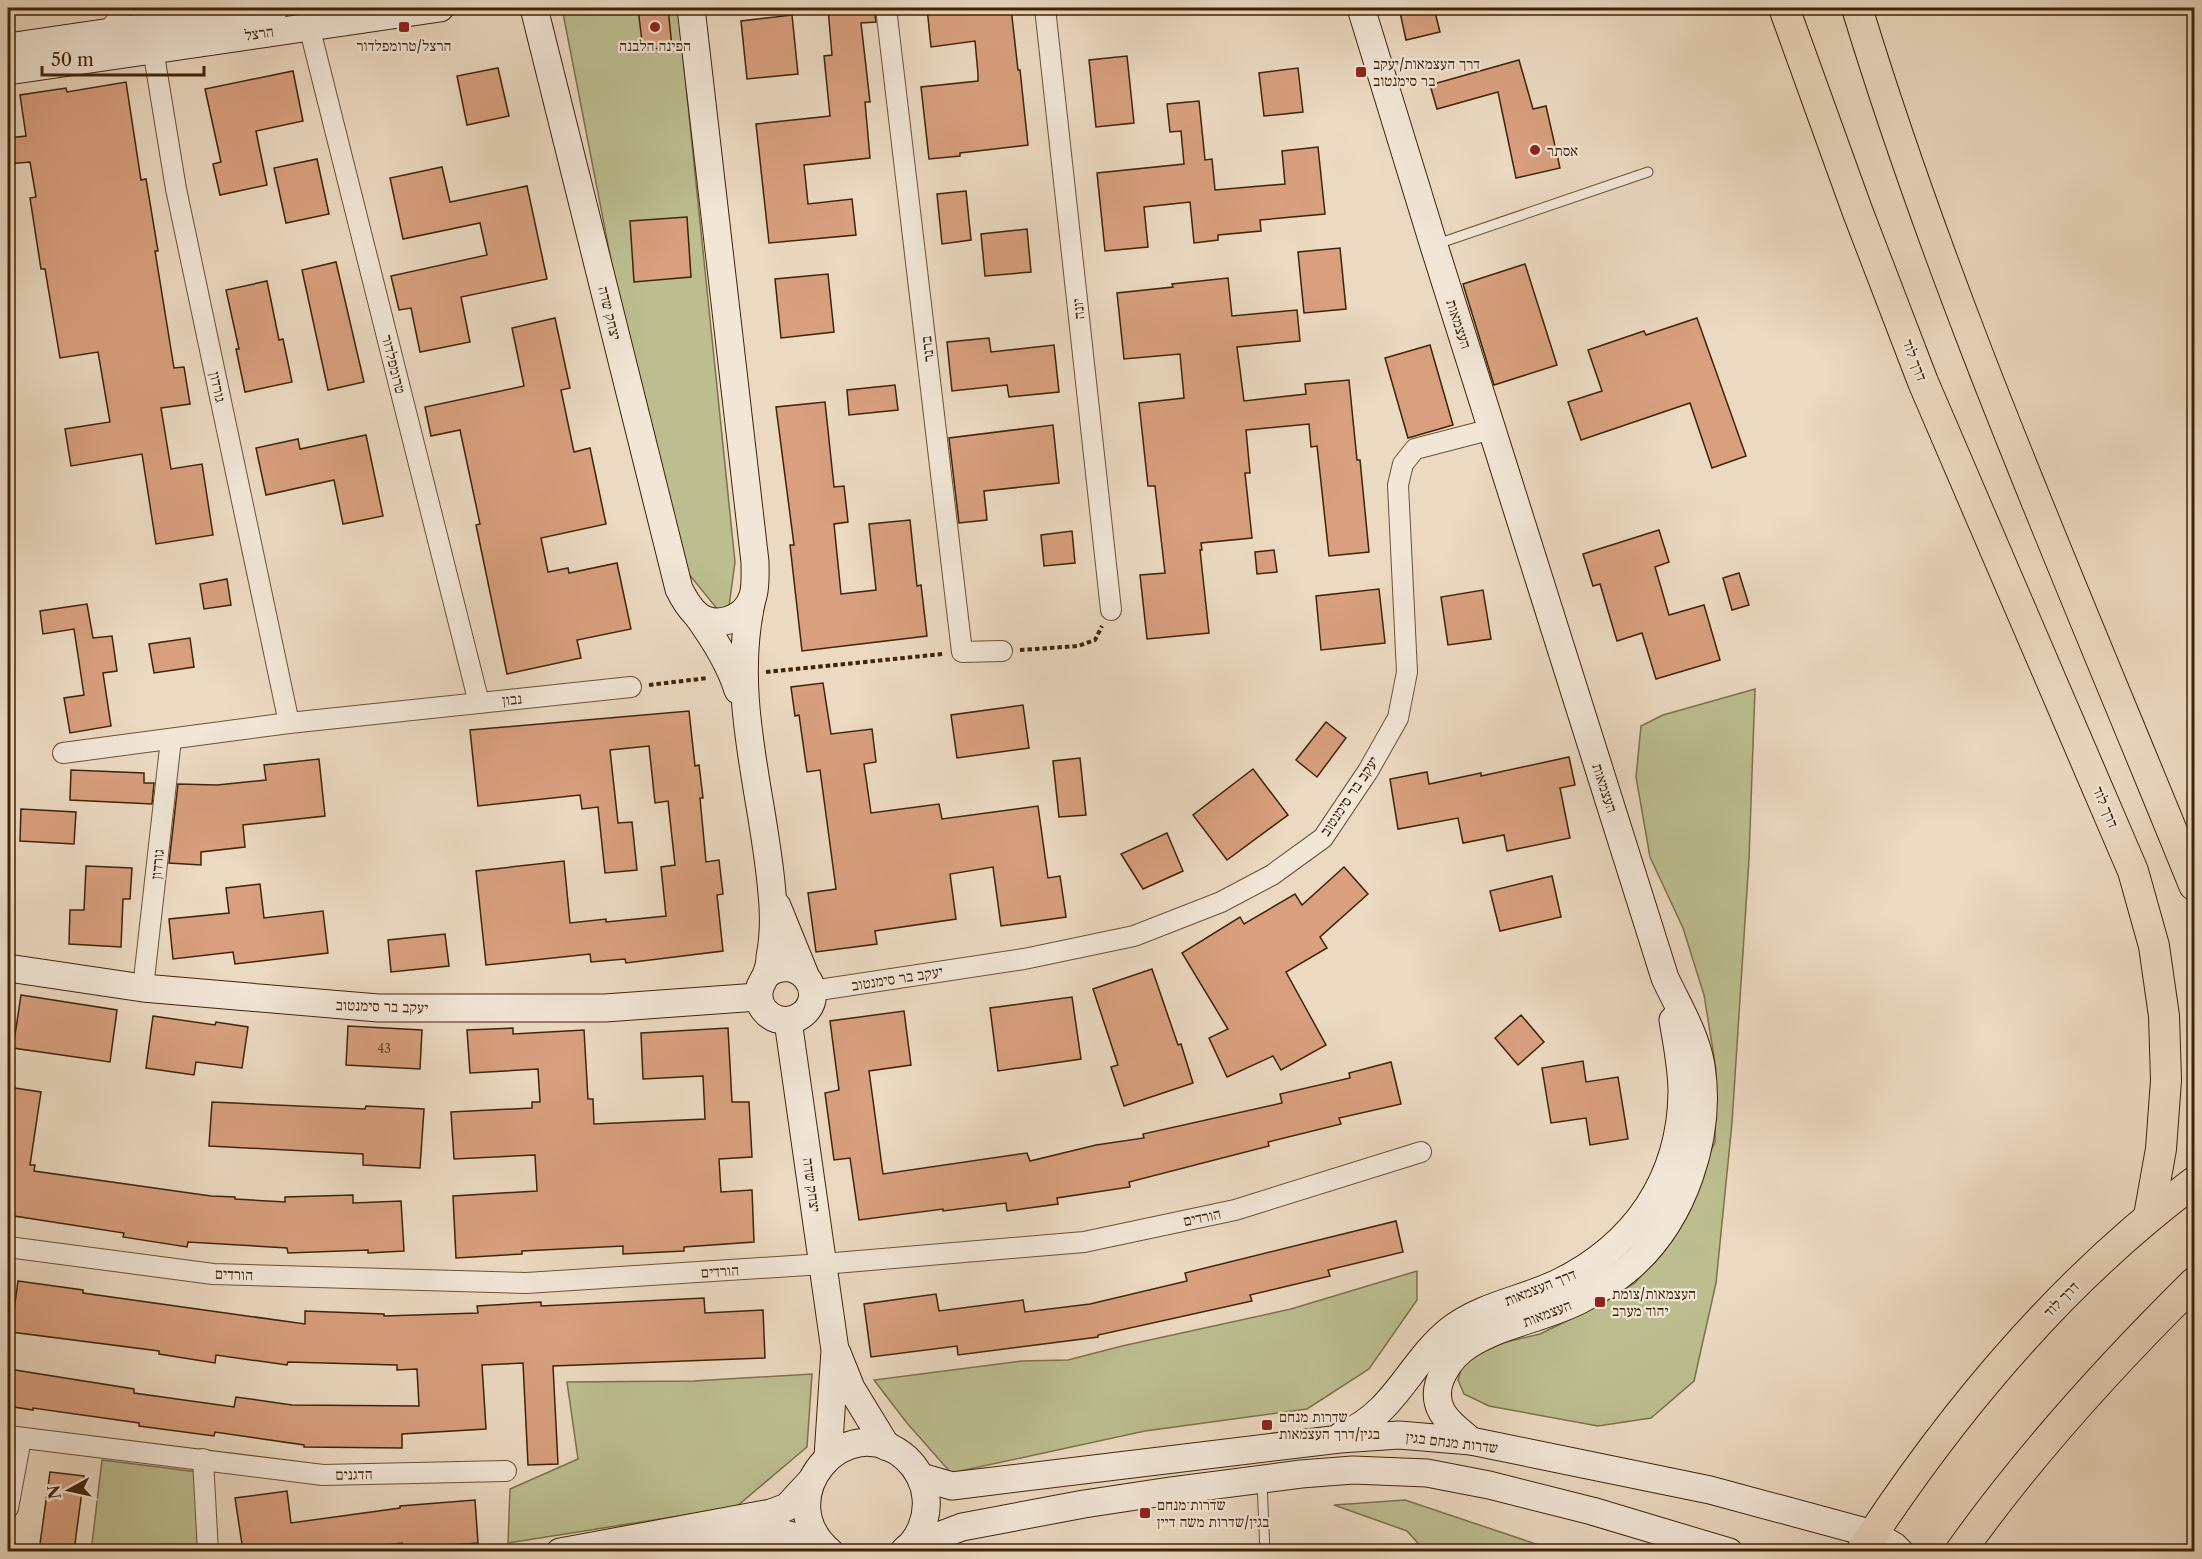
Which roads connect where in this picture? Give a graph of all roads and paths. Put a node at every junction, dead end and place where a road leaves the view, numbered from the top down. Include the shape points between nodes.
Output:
1 (122, 8) edge
2 (141, 8) edge
3 (275, 8) edge
4 (440, 8) edge
5 (534, 8) edge
6 (691, 8) edge
7 (886, 8) edge
8 (1045, 8) edge
9 (1361, 8) edge
10 (1784, 8) edge
11 (1857, 8) edge
12 (164, 24) junction
13 (309, 26) junction
14 (106, 33) junction
15 (8, 47) edge
16 (153, 49) junction
17 (8, 71) edge
18 (1648, 172) dead end
19 (1434, 246) junction
20 (1492, 429) junction
21 (752, 598) junction
22 (1111, 610) joint
23 (696, 614) junction
24 (1002, 651) joint
25 (962, 652) junction
26 (738, 675) junction
27 (631, 687) joint
28 (479, 703) junction
29 (289, 723) junction
30 (171, 739) junction
31 (63, 753) dead end
32 (2194, 885) edge
33 (772, 894) junction
34 (8, 968) edge
35 (1665, 978) junction
36 (808, 983) junction
37 (762, 986) junction
38 (143, 988) junction
39 (788, 1021) junction
40 (1421, 1152) dead end
41 (2194, 1182) edge
42 (2149, 1216) junction
43 (8, 1247) edge
44 (823, 1264) junction
45 (2194, 1283) edge
46 (835, 1350) junction
47 (14, 1438) edge
48 (1329, 1441) junction
49 (1471, 1441) junction
50 (887, 1447) junction
51 (828, 1457) junction
52 (203, 1459) junction
53 (506, 1471) dead end
54 (921, 1478) junction
55 (1262, 1479) junction
56 (811, 1481) junction
57 (8, 1508) edge
58 (1867, 1543) edge
59 (825, 1547) edge
60 (905, 1550) edge
61 (208, 1551) edge
62 (560, 1551) edge
63 (687, 1551) edge
64 (1265, 1551) edge
65 (1729, 1551) edge
66 (1900, 1551) edge
67 (1960, 1551) edge

1 - 14 street
2 - 12 street
3 - 12 street, הרצל
4 - 13 street, הרצל
5 - 23 street, יצחק שדה via 679,589
6 - 21 street, יצחק שדה via 755,562
7 - 25 street, ברנר
8 - 22 street, יונה
9 - 19 street, העצמאות
10 - 42 main road, דרך לוד via 1923,382 2133,871 2154,946 2164,1016 2166,1080 2161,1149
11 - 32 main road via 1990,385
12 - 14 street, הרצל
13 - 16 street, הרצל
13 - 28 street, טרומפלדור
14 - 15 street, הרצל
16 - 17 street, הרצל
16 - 29 street, גורדון via 176,189
18 - 19 lane
19 - 20 street, העצמאות
20 - 35 street, העצמאות
20 - 36 street, יעקב בר סימנטוב via 1415,449 1403,464 1398,485 1407,672 1398,718 1323,838 1272,875 1221,902 1134,936 1024,959
21 - 23 street via 745,611 734,619 720,622
21 - 26 street, יצחק שדה
22 - 24 path via 1095,640 1078,646
23 - 26 street, יצחק שדה
24 - 25 street
25 - 26 path
26 - 27 path
26 - 33 street, יצחק שדה
27 - 28 street, נבון
28 - 29 street, נבון
29 - 30 street, נבון
30 - 31 street, נבון
30 - 38 street, גורדון
33 - 36 street, יצחק שדה
33 - 37 street, יצחק שדה via 771,956
34 - 38 street, יעקב בר סימנטוב
35 - 48 street, דרך העצמאות via 1680,1062 1680,1118 1668,1169 1641,1217 1605,1255 1582,1270 1472,1316 1451,1329 1379,1413 1365,1425
35 - 49 street, העצמאות via 1696,1045 1701,1066 1702,1129 1686,1187 1650,1246 1608,1284 1578,1301 1469,1344 1453,1359 1437,1389 1438,1402 1453,1425
36 - 37 street via 798,970 780,967
36 - 39 street via 809,1008
37 - 38 street, יעקב בר סימנטוב via 605,1008 378,1008
37 - 39 street via 765,1012
39 - 44 street, יצחק שדה
40 - 44 street, הורדים via 1235,1210 1084,1242
41 - 42 main road
42 - 58 main road, דרך לוד via 2037,1323 1990,1377 1932,1450
43 - 44 street, הורדים via 213,1274 526,1283
44 - 46 street, יצחק שדה
45 - 67 main road via 2032,1458
46 - 50 street, יצחק שדה via 851,1388
46 - 51 street, יצחק שדה
47 - 52 street, הדגנים
47 - 57 street
48 - 49 street, שדרות מנחם בגין via 1400,1435
48 - 54 street, שדרות מנחם בגין via 968,1485 952,1486
49 - 58 street, שדרות מנחם בגין via 1710,1490
50 - 51 street via 856,1444
50 - 54 street via 904,1456
51 - 56 street
52 - 53 street, הדגנים via 323,1475
52 - 61 street
54 - 60 street via 927,1504 923,1525
55 - 60 street via 1105,1501 962,1527
55 - 64 lane
55 - 65 street via 1353,1470 1427,1473 1536,1496
56 - 59 street via 807,1511 814,1533
56 - 62 street via 787,1507 771,1513
58 - 66 street, שדרות מנחם בגין
59 - 63 street via 785,1534

